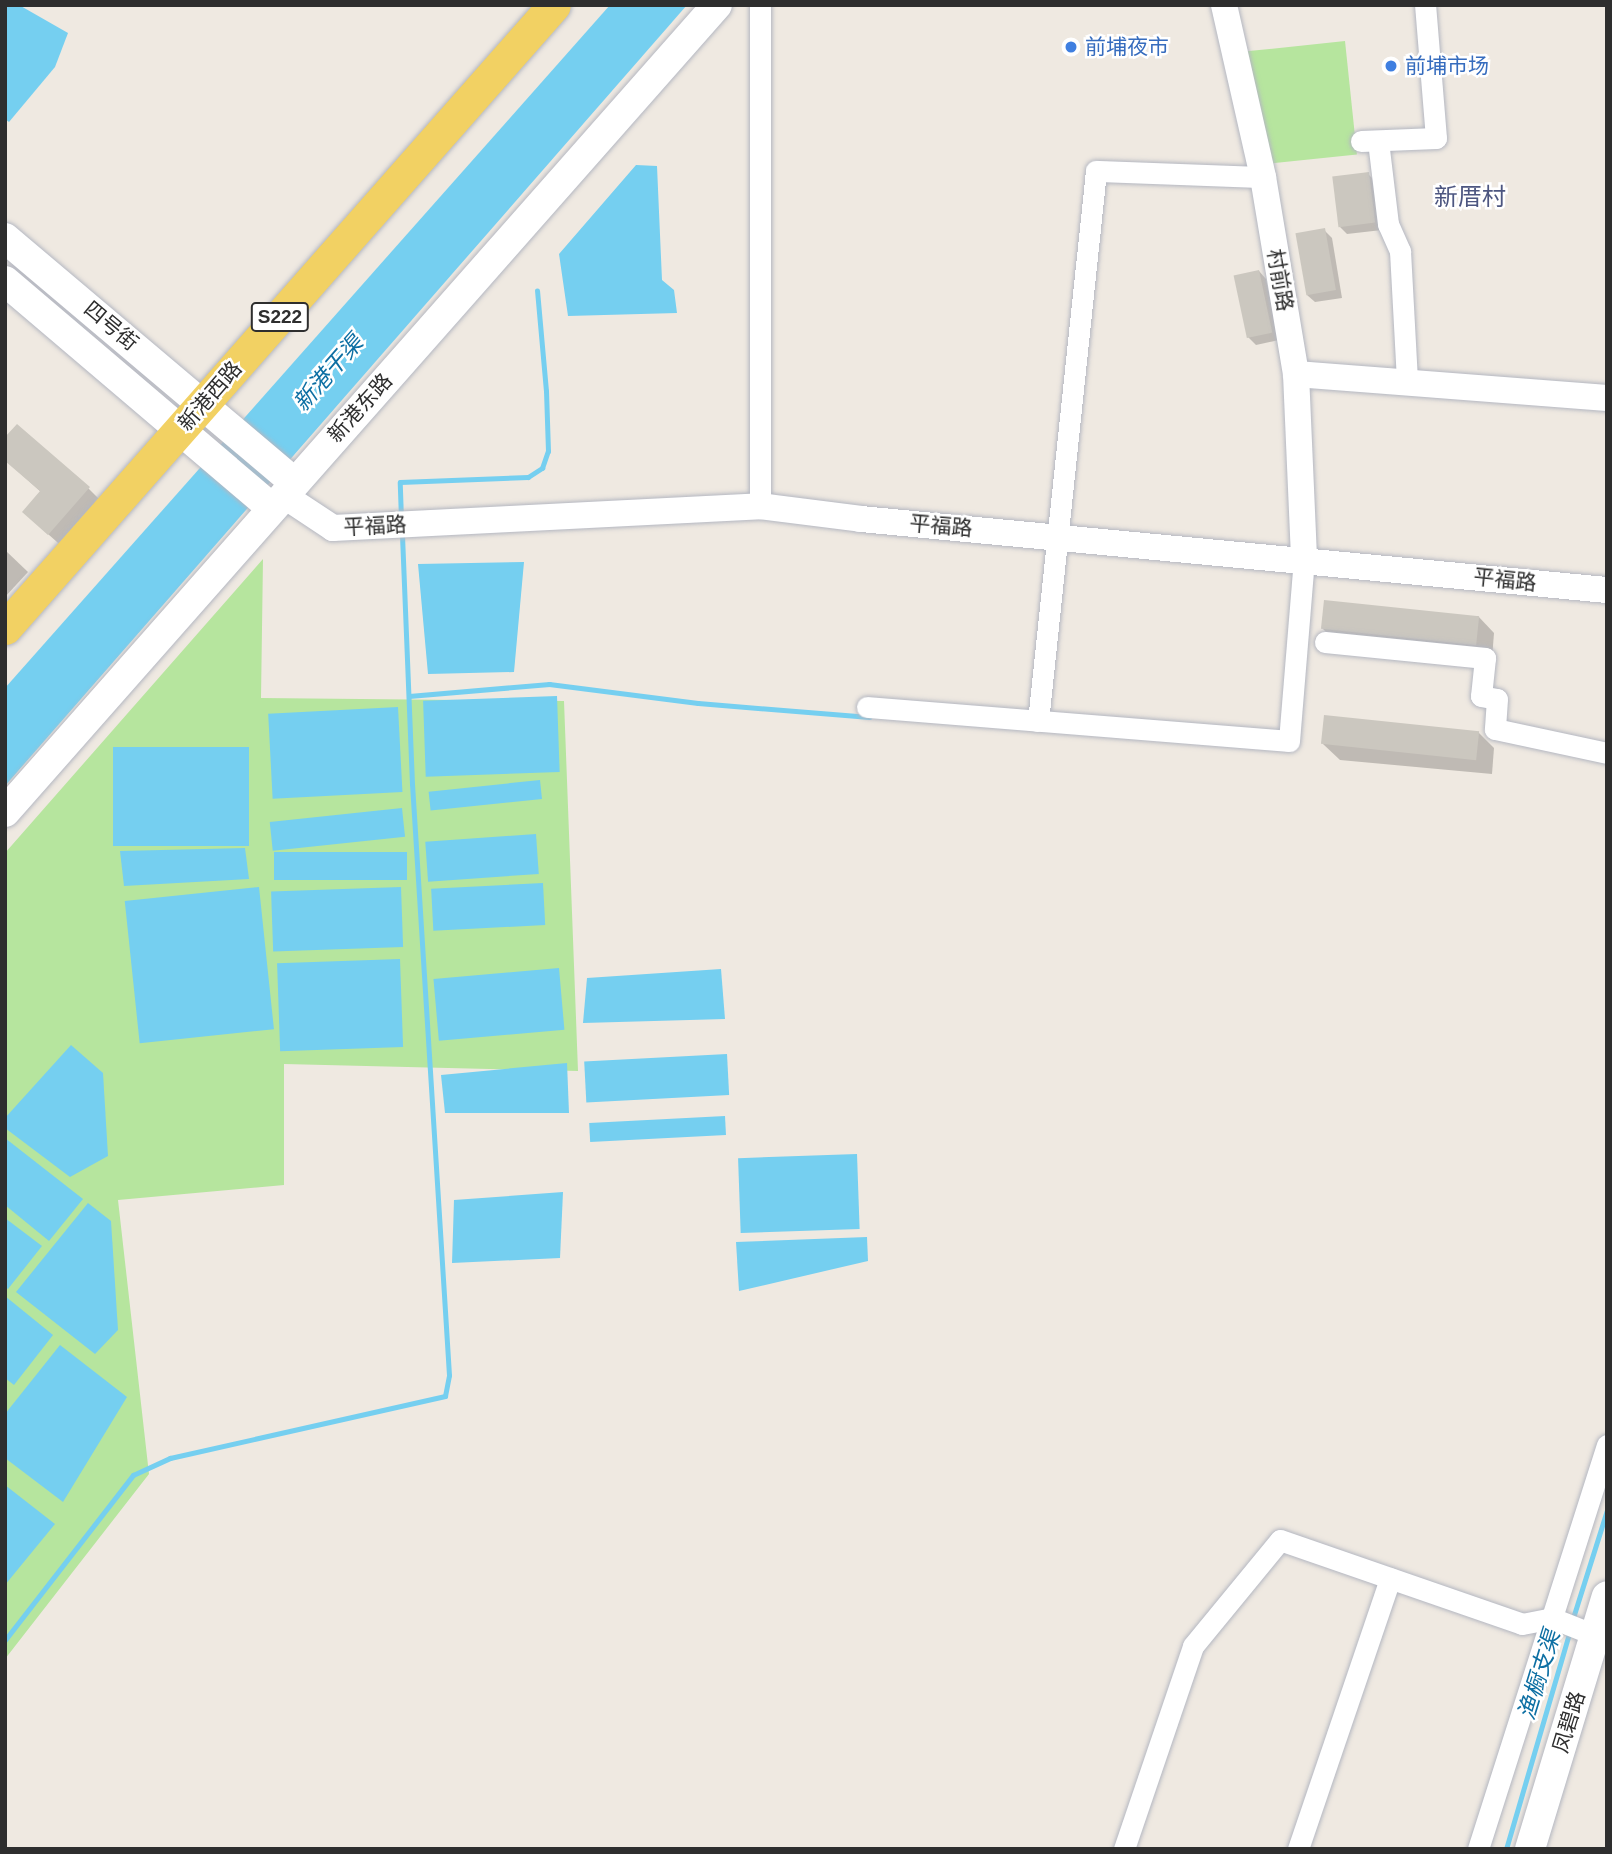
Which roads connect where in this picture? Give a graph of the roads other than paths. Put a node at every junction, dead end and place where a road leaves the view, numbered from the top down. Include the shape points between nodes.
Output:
1 (554, 5) edge
2 (717, 5) edge
3 (760, 5) edge
4 (1224, 5) edge
5 (1424, 5) edge
6 (1263, 177) junction
7 (5, 238) edge
8 (5, 281) edge
9 (1296, 374) junction
10 (1407, 380) junction
11 (1607, 398) edge
12 (283, 495) junction
13 (760, 506) junction
14 (1057, 536) junction
15 (1304, 560) junction
16 (1607, 590) edge
17 (5, 628) edge
18 (1325, 642) dead end
19 (867, 707) dead end
20 (1038, 720) junction
21 (1607, 752) edge
22 (5, 811) edge
23 (1607, 1445) edge
24 (1390, 1578) junction
25 (1607, 1596) edge
26 (1552, 1618) junction
27 (1595, 1635) junction
28 (1124, 1849) edge
29 (1298, 1849) edge
30 (1478, 1849) edge
31 (1530, 1849) edge

1 - 17 main road, 新港西路 / S222
2 - 12 main road, 新港东路
3 - 13 street
4 - 6 street, 村前路
5 - 10 street via 1436,138 1370,141 1388,224 1400,251
6 - 9 street, 村前路
6 - 14 street via 1096,171
7 - 12 main road, 四号街 via 216,414
8 - 12 main road, 四号街 via 195,441
9 - 10 street
9 - 15 street, 村前路
10 - 11 street
12 - 13 street, 平福路 via 333,528
12 - 22 main road, 新港东路
13 - 14 street, 平福路
14 - 15 street, 平福路
14 - 20 street
15 - 16 street, 平福路
15 - 20 street via 1289,741
18 - 21 street via 1485,658 1481,696 1497,699 1495,729
19 - 20 street
23 - 26 street
24 - 26 street via 1522,1624
24 - 28 street via 1280,1540 1193,1646
24 - 29 street
25 - 27 main road, 凤碧路
26 - 27 street
26 - 30 street
27 - 31 main road, 凤碧路

